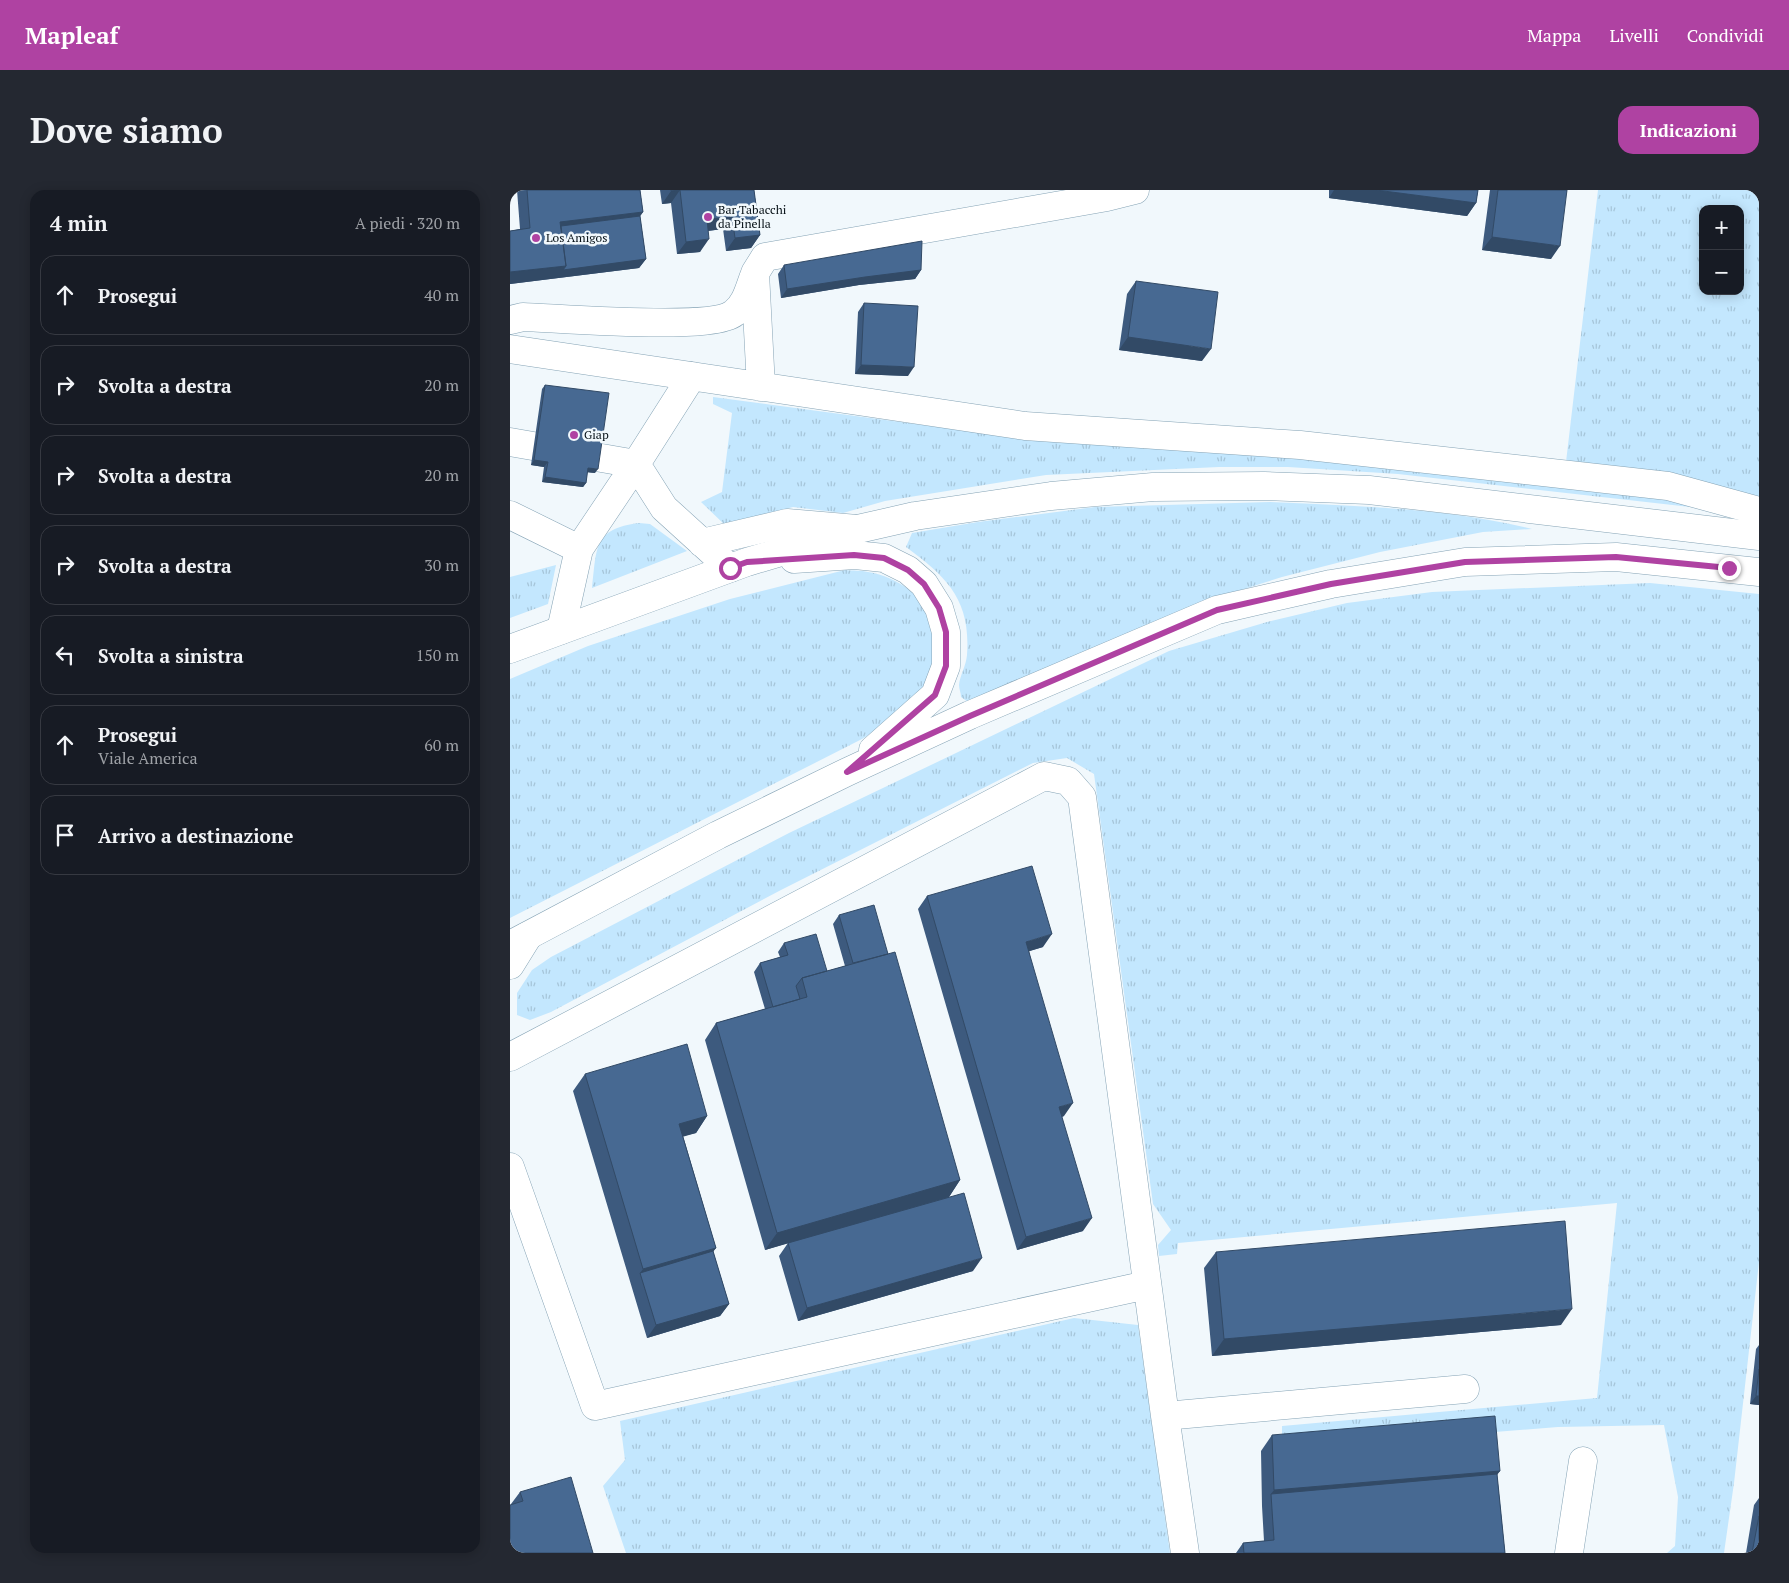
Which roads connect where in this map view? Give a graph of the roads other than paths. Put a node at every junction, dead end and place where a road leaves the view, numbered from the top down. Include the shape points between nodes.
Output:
1 (1135, 190) edge
2 (755, 273) junction
3 (510, 320) edge
4 (510, 349) edge
5 (692, 376) junction
6 (761, 386) junction
7 (510, 442) edge
8 (636, 464) junction
9 (1759, 512) edge
10 (510, 515) edge
11 (858, 529) junction
12 (1759, 536) edge
13 (702, 543) junction
14 (579, 548) junction
15 (738, 565) junction
16 (1759, 572) edge
17 (561, 630) junction
18 (510, 649) edge
19 (847, 772) junction
20 (519, 941) edge
21 (510, 965) edge
22 (510, 1058) edge
23 (510, 1167) edge
24 (1147, 1285) junction
25 (1465, 1389) dead end
26 (1165, 1416) junction
27 (1583, 1461) dead end
28 (1185, 1553) edge
29 (1569, 1553) edge

1 - 2 street via 765,257
2 - 3 street via 745,300 734,313 720,320 660,323 522,317
2 - 6 street
4 - 5 street
5 - 6 street
5 - 8 street
6 - 9 street via 1025,426 1300,445 1668,486
7 - 8 street
8 - 13 street via 664,508
8 - 14 street
10 - 14 street
11 - 12 street via 915,516 1051,496 1153,487 1264,486 1370,490
11 - 13 street via 787,523
11 - 15 street
13 - 15 street
14 - 17 street
15 - 17 street
15 - 19 street via 854,555 884,558 908,570 924,584 939,608 946,632 946,666 935,695
16 - 19 street via 1616,557 1465,562 1331,584 1217,610
17 - 18 street
19 - 20 street via 718,835
20 - 21 street
22 - 24 street via 1044,776 1068,781 1082,798
23 - 24 street via 595,1406
24 - 26 street
25 - 26 street
26 - 28 street
27 - 29 street

